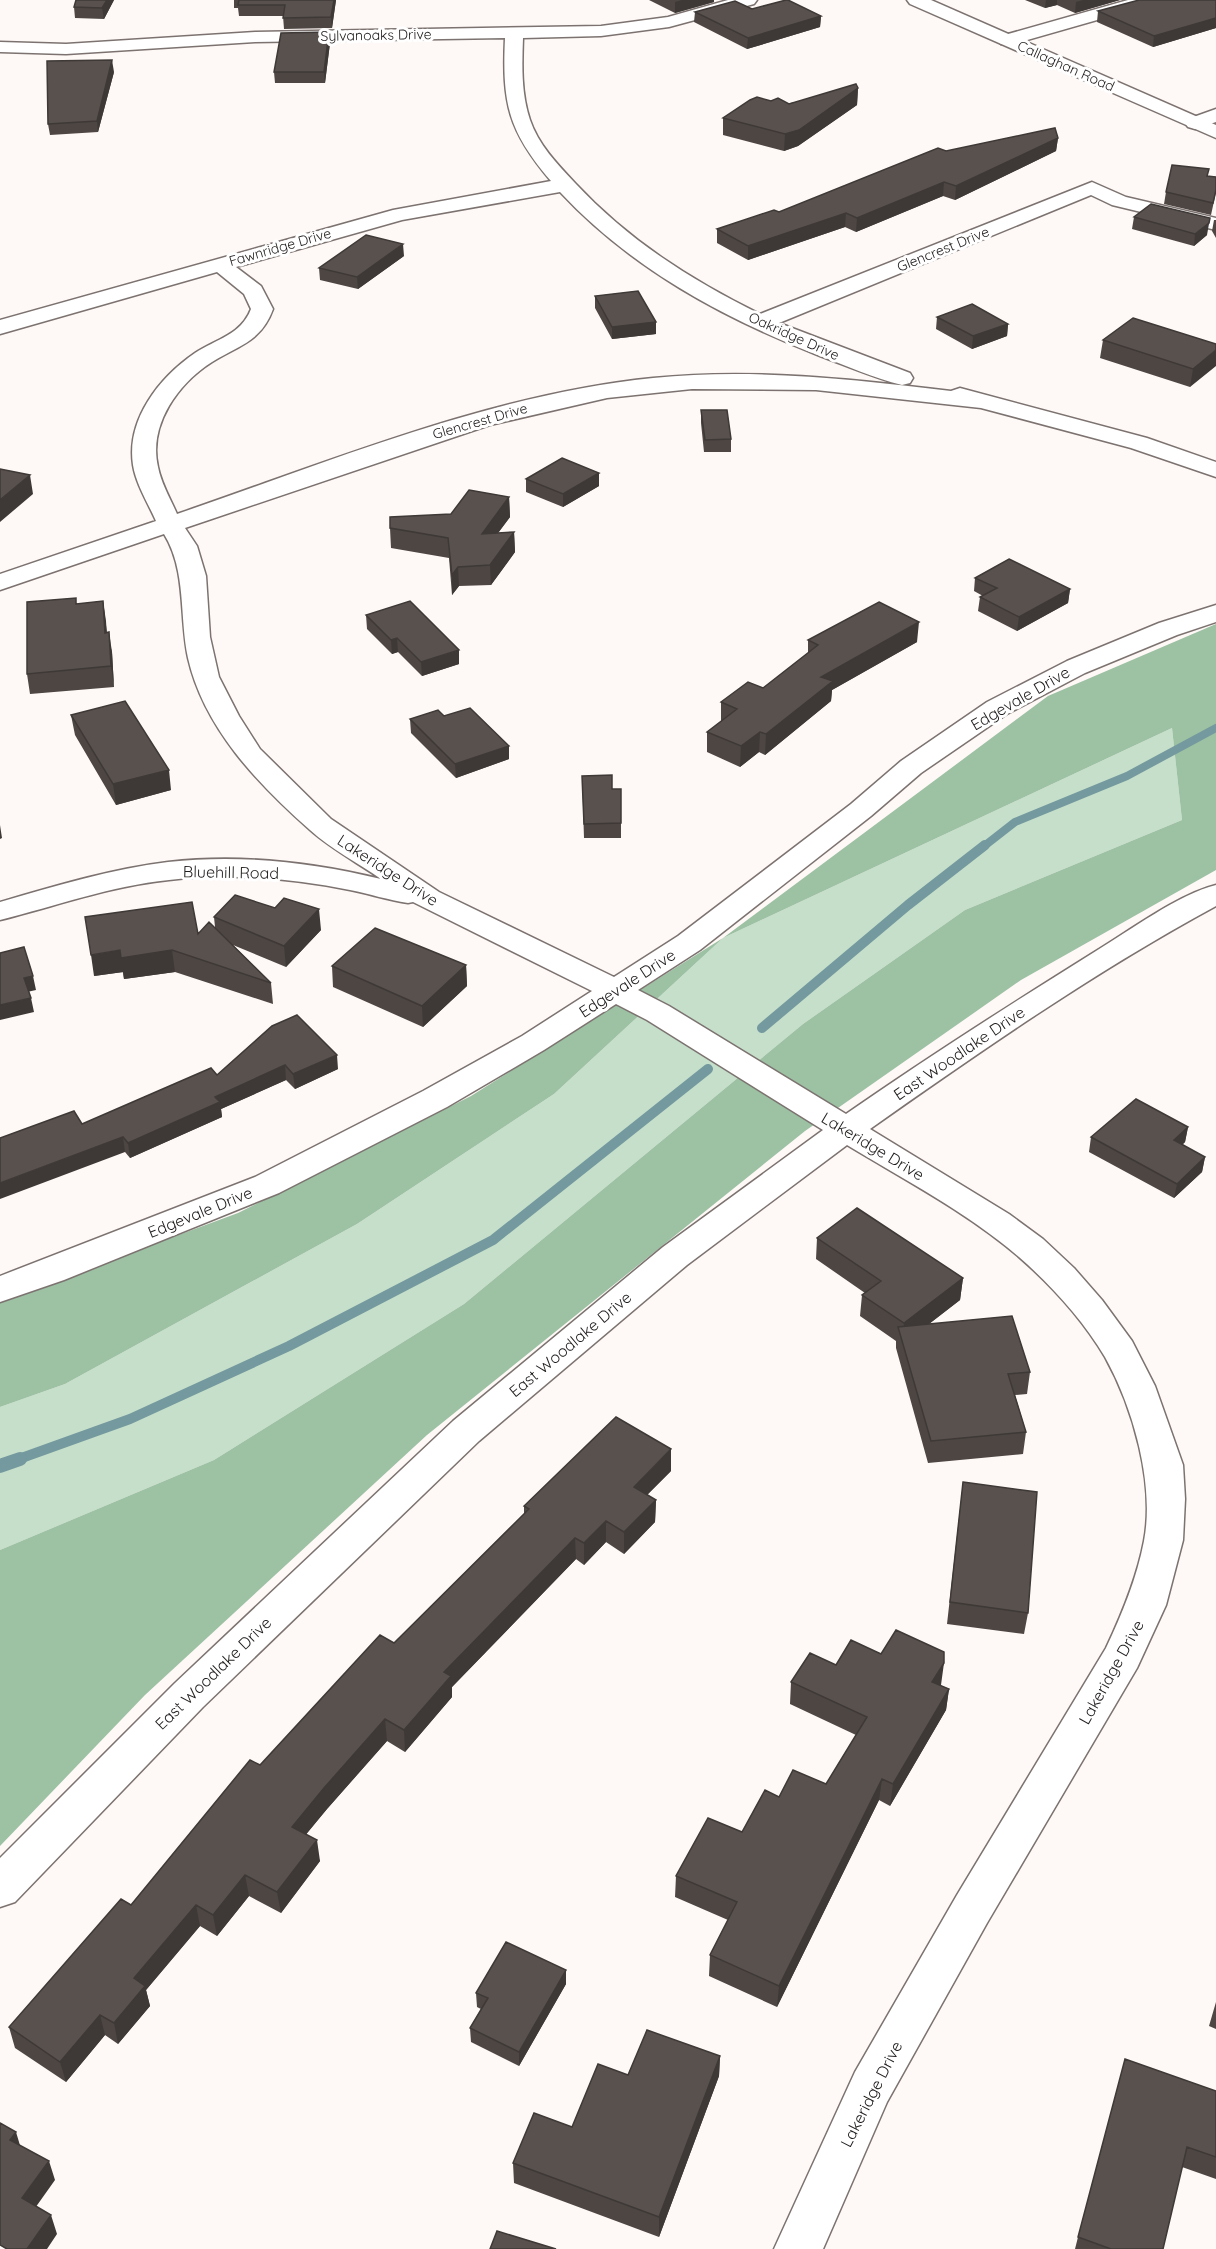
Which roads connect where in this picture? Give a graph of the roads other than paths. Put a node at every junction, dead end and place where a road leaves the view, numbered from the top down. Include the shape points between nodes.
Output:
1 (748, 0) edge
2 (916, 0) edge
3 (1147, 0) edge
4 (514, 34) junction
5 (1007, 40) junction
6 (0, 47) edge
7 (1216, 115) edge
8 (1196, 123) junction
9 (1216, 132) edge
10 (564, 185) junction
11 (1216, 224) edge
12 (220, 264) junction
13 (761, 322) junction
14 (0, 327) edge
15 (980, 401) junction
16 (1216, 470) edge
17 (170, 524) junction
18 (0, 582) edge
19 (1216, 613) edge
20 (1216, 894) edge
21 (428, 898) junction
22 (0, 911) edge
23 (616, 991) junction
24 (845, 1130) junction
25 (0, 1289) edge
26 (0, 1888) edge
27 (798, 2249) edge

1 - 4 street, Sylvanoaks Drive via 624,29
2 - 5 street, Callaghan Road
3 - 5 street
4 - 6 street, Sylvanoaks Drive via 255,37 66,50
4 - 10 street, Oakridge Drive via 513,88 521,122 538,153
5 - 8 street, Callaghan Road
7 - 8 street
8 - 9 street, Callaghan Road
10 - 12 street, Fawnridge Drive via 399,214
10 - 13 street, Oakridge Drive via 604,225 646,257 698,290
11 - 13 street, Glencrest Drive via 1119,201 1092,188
12 - 14 street, Fawnridge Drive
12 - 17 street, Lakeridge Drive via 253,291 262,309 257,323 244,336 203,358 170,387 148,426 145,465
13 - 15 street, Oakridge Drive via 855,362
15 - 16 street, Oakridge Drive via 1139,443
15 - 17 street, Glencrest Drive via 851,386 747,381 652,385 595,393 506,411
17 - 18 street, Glencrest Drive
17 - 21 street, Lakeridge Drive via 184,546 193,576 197,637 206,677 249,754 321,825
19 - 23 street, Edgevale Drive via 1076,667 997,708 911,767 689,943
20 - 24 street, East Woodlake Drive via 1161,923 986,1033
21 - 22 street, Bluehill Road via 289,873 192,869 84,888
21 - 23 street, Lakeridge Drive
23 - 24 street, Lakeridge Drive
23 - 25 street, Edgevale Drive via 435,1099 267,1185
24 - 26 street, East Woodlake Drive via 675,1256 466,1431 189,1695
24 - 27 street, Lakeridge Drive via 997,1222 1062,1277 1119,1350 1137,1386 1164,1465 1166,1499 1164,1540 1146,1605 1123,1656 871,2087

